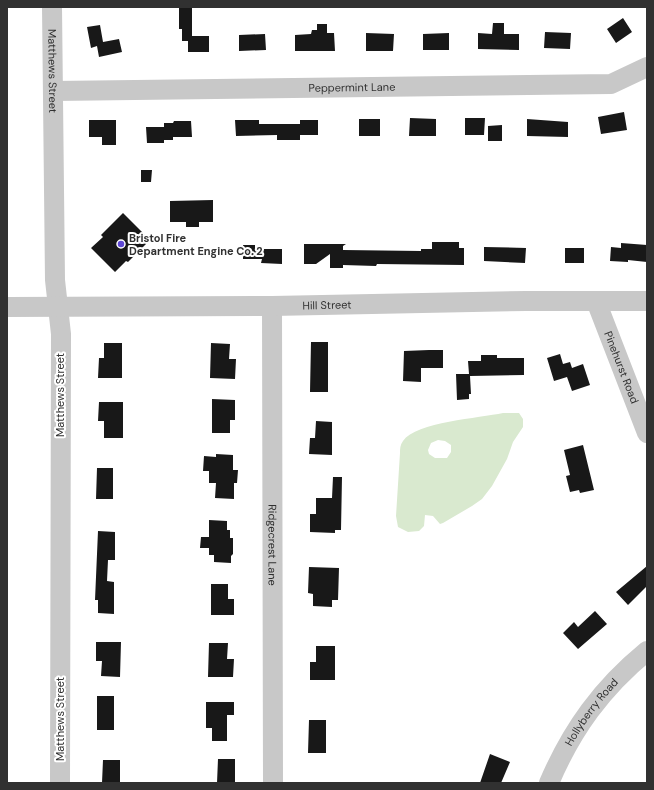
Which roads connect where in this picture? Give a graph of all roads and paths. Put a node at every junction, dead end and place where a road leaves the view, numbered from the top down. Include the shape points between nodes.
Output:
1 (52, 7) edge
2 (647, 67) edge
3 (54, 91) junction
4 (596, 301) junction
5 (647, 301) edge
6 (57, 306) junction
7 (272, 306) junction
8 (7, 307) edge
9 (647, 433) edge
10 (647, 650) edge
11 (60, 783) edge
12 (273, 783) edge
13 (548, 783) edge

1 - 3 street, Matthews Street
2 - 3 street, Peppermint Lane via 611,84
3 - 6 street, Matthews Street
4 - 5 street, Hill Street
4 - 7 street, Hill Street
4 - 9 street, Pinehurst Road
6 - 7 street, Hill Street
6 - 8 street, Hill Street
6 - 11 street, Matthews Street via 61,334
7 - 12 street, Ridgecrest Lane
10 - 13 street, Hollyberry Road via 594,704 572,734

